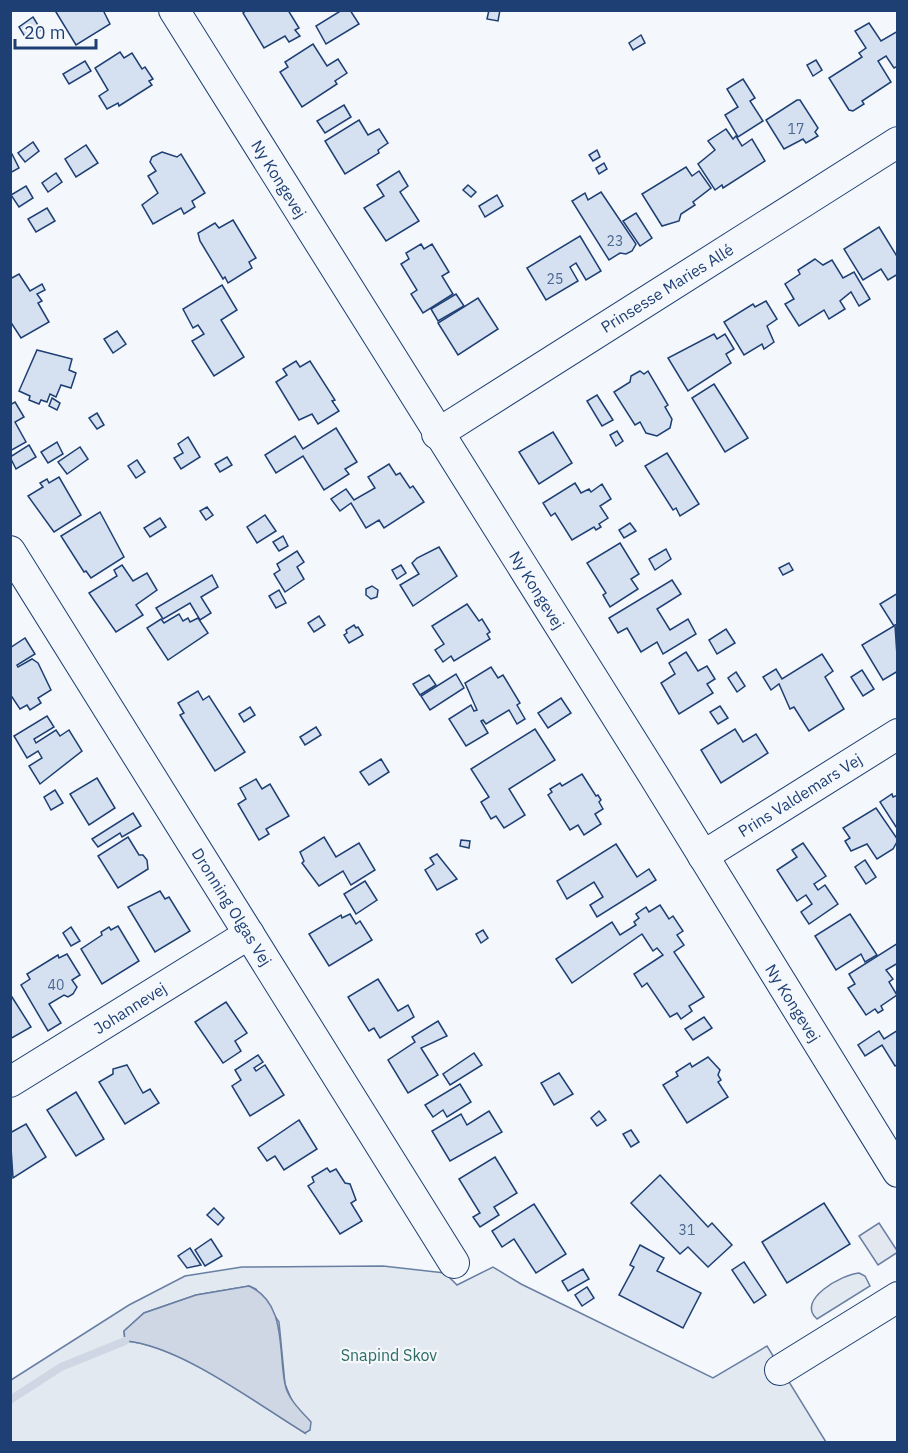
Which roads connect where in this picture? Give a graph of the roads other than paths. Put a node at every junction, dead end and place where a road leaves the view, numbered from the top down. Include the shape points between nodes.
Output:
1 (174, 10) edge
2 (897, 142) edge
3 (437, 434) junction
4 (10, 551) edge
5 (897, 734) edge
6 (703, 856) junction
7 (249, 934) junction
8 (10, 1082) edge
9 (897, 1172) edge
10 (454, 1263) dead end
11 (897, 1297) edge
12 (780, 1370) dead end

1 - 3 street, Ny Kongevej
2 - 3 street, Prinsesse Maries Allé
3 - 6 street, Ny Kongevej
4 - 7 street, Dronning Olgas Vej
5 - 6 street, Prins Valdemars Vej
6 - 9 street, Ny Kongevej
7 - 8 street, Johannevej
7 - 10 street, Dronning Olgas Vej
11 - 12 street

